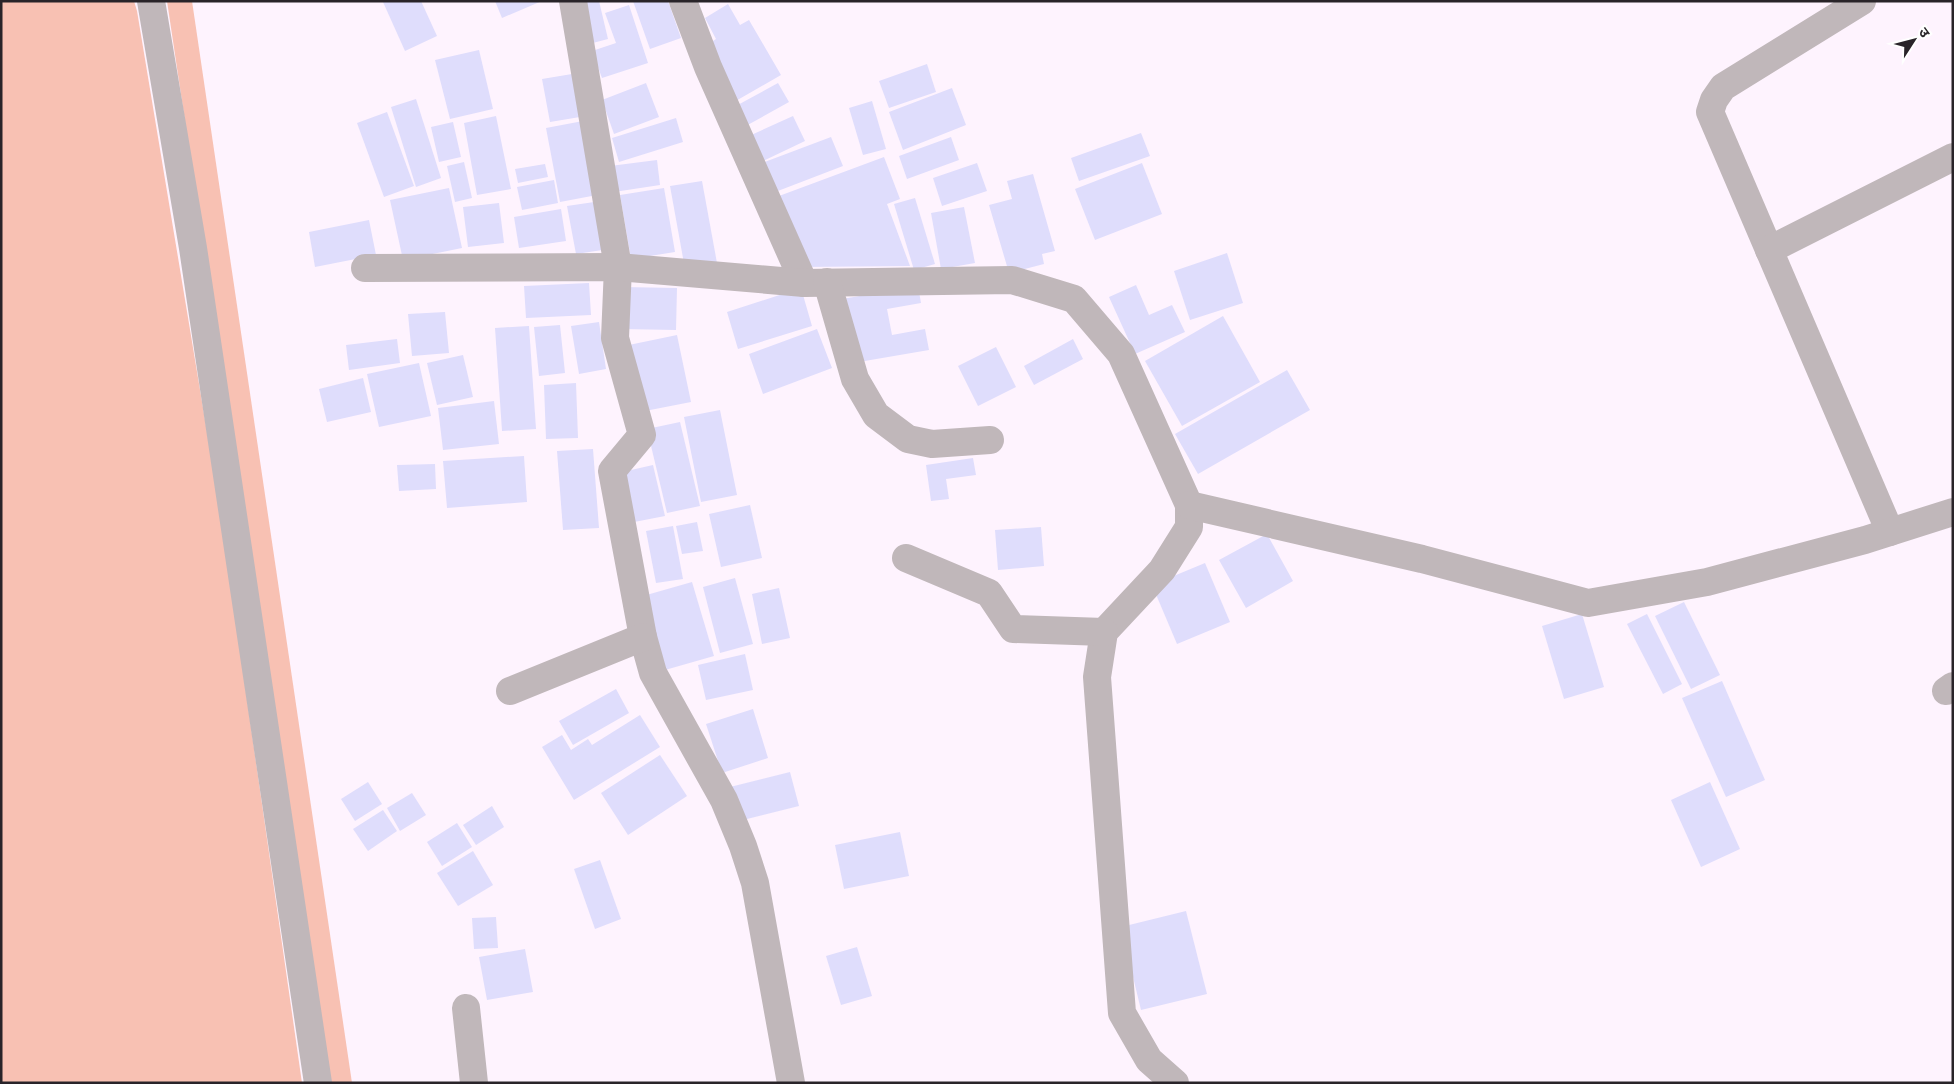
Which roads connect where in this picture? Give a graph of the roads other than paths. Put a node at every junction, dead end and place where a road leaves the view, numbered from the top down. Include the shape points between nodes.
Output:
1 (151, 1) edge
2 (573, 1) edge
3 (683, 1) edge
4 (1862, 1) edge
5 (1953, 157) edge
6 (1769, 250) junction
7 (618, 267) junction
8 (365, 268) dead end
9 (815, 282) junction
10 (990, 440) dead end
11 (1953, 512) edge
12 (1189, 516) junction
13 (1890, 532) junction
14 (906, 558) dead end
15 (1104, 632) junction
16 (643, 637) junction
17 (510, 691) dead end
18 (466, 1008) dead end
19 (1172, 1082) edge
20 (318, 1083) edge
21 (474, 1083) edge
22 (791, 1083) edge

1 - 20 street via 193,248
2 - 7 street
3 - 9 street via 708,67
4 - 6 street via 1723,87 1714,100 1710,112
5 - 6 street
6 - 13 street
7 - 8 street
7 - 9 street
7 - 16 street via 615,338 642,435 612,471
9 - 10 street via 854,379 876,415 908,439 932,444
9 - 12 street via 1012,280 1074,299 1121,354
11 - 13 street
12 - 13 street via 1230,513 1588,603 1707,582
12 - 15 street via 1162,570
14 - 15 street via 989,593 1013,629
15 - 19 street via 1097,677 1122,1013 1149,1060
16 - 17 street
16 - 22 street via 653,673 724,800 743,846 755,883
18 - 21 street

